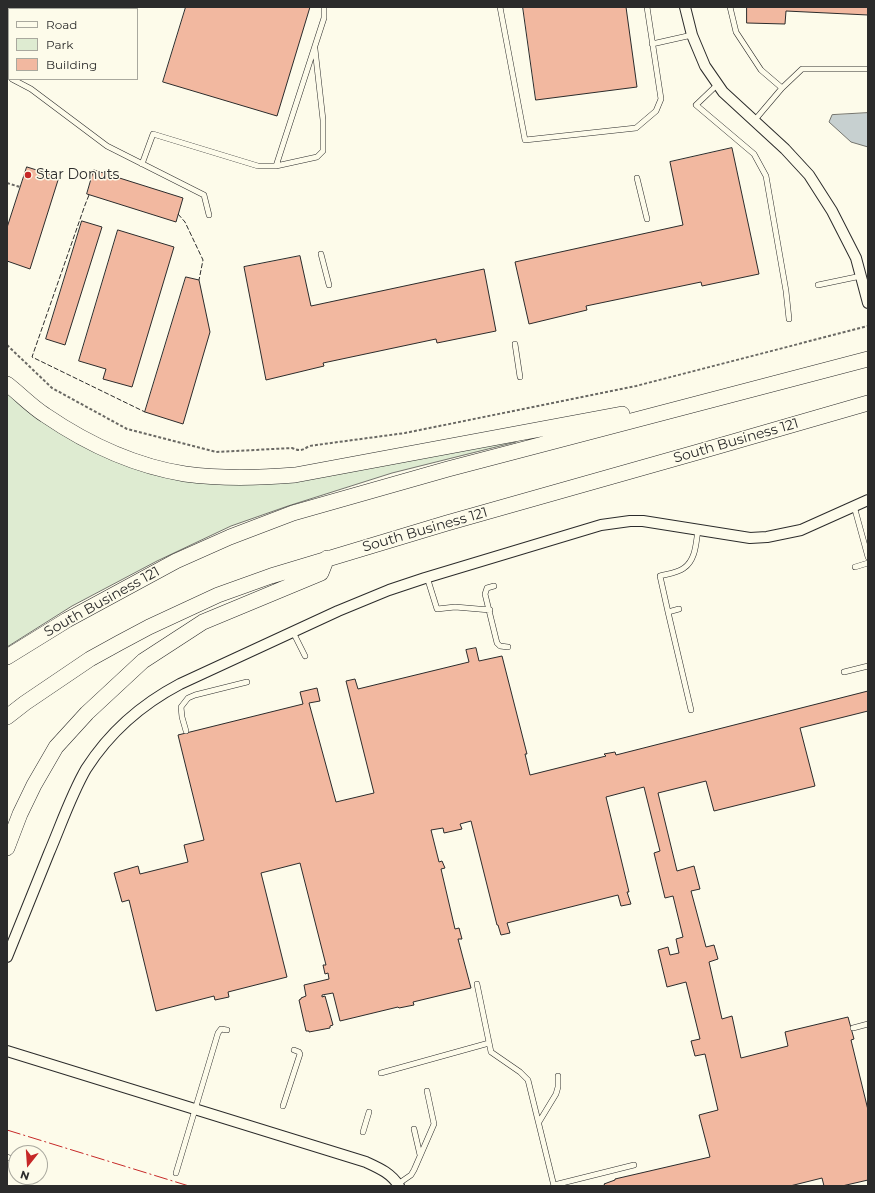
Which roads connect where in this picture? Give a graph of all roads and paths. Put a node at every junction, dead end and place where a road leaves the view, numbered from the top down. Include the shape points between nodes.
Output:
1 (324, 7) edge
2 (500, 7) edge
3 (647, 7) edge
4 (685, 7) edge
5 (730, 7) edge
6 (692, 35) junction
7 (652, 44) junction
8 (315, 46) junction
9 (868, 69) edge
10 (14, 80) edge
11 (718, 84) junction
12 (782, 88) junction
13 (753, 121) junction
14 (142, 164) junction
15 (276, 166) junction
16 (637, 178) dead end
17 (7, 183) edge
18 (20, 187) dead end
19 (209, 215) dead end
20 (646, 220) dead end
21 (321, 254) dead end
22 (861, 276) junction
23 (328, 285) dead end
24 (818, 285) dead end
25 (868, 303) edge
26 (789, 320) dead end
27 (868, 326) edge
28 (515, 344) dead end
29 (7, 345) edge
30 (868, 359) edge
31 (520, 377) dead end
32 (7, 384) edge
33 (729, 396) junction
34 (868, 403) edge
35 (868, 500) edge
36 (854, 506) junction
37 (698, 530) junction
38 (868, 557) edge
39 (327, 558) junction
40 (868, 563) edge
41 (856, 567) dead end
42 (428, 577) junction
43 (494, 586) dead end
44 (679, 609) dead end
45 (490, 610) junction
46 (668, 612) junction
47 (293, 632) junction
48 (508, 647) dead end
49 (305, 656) dead end
50 (7, 657) edge
51 (868, 666) edge
52 (844, 672) dead end
53 (247, 682) dead end
54 (691, 710) dead end
55 (7, 717) edge
56 (186, 731) dead end
57 (7, 848) edge
58 (7, 957) edge
59 (477, 984) dead end
60 (868, 1024) edge
61 (853, 1028) dead end
62 (228, 1030) dead end
63 (489, 1043) junction
64 (294, 1050) dead end
65 (7, 1051) edge
66 (381, 1073) dead end
67 (558, 1076) dead end
68 (427, 1091) dead end
69 (283, 1106) dead end
70 (195, 1109) junction
71 (369, 1112) dead end
72 (539, 1122) junction
73 (414, 1129) dead end
74 (363, 1132) dead end
75 (421, 1156) junction
76 (634, 1165) dead end
77 (176, 1173) dead end
78 (399, 1185) edge
79 (554, 1186) edge

1 - 8 lane via 324,18
2 - 7 lane via 524,140 636,128 656,111 661,99
3 - 7 lane
4 - 6 street
5 - 12 lane via 736,32 761,70
6 - 7 lane
6 - 11 street via 705,66
8 - 15 lane
8 - 15 lane via 323,120 323,151 317,157
9 - 12 lane via 802,69
10 - 14 lane via 31,89 107,146
11 - 13 street
11 - 26 lane via 696,105 754,154 766,176
12 - 13 lane
13 - 22 street via 785,149 809,175 832,211 856,258
14 - 15 lane via 153,134 258,166
14 - 19 lane via 204,195
16 - 20 lane
17 - 18 path
21 - 23 lane
22 - 24 lane
22 - 25 street
27 - 29 path via 636,386 405,433 309,446 303,451 292,448 216,452 127,429 52,388
28 - 31 lane
30 - 33 main road, South Business 121
32 - 33 main road via 44,415 120,456 185,474 258,478 339,468 694,401 718,394
33 - 50 main road, South Business 121 via 448,469 293,513 224,539 176,561 67,620
34 - 39 main road, South Business 121
35 - 36 street
36 - 37 street via 801,530 767,537 750,538
36 - 38 lane
37 - 42 street via 643,521 616,522
37 - 46 lane via 694,554 689,563 684,568 660,576
39 - 55 main road, South Business 121 via 218,595 149,627 90,659
39 - 57 main road via 321,573 203,622 143,662 87,713 56,747 34,785
40 - 41 lane
42 - 45 lane via 437,609 455,607
42 - 47 street via 360,602
43 - 45 lane via 487,588 486,591
44 - 46 lane
45 - 48 lane via 497,643
46 - 54 lane
47 - 49 lane
47 - 58 street via 163,693 140,709 116,731 86,769
51 - 52 lane
53 - 56 lane via 188,698 181,707
59 - 63 lane
60 - 61 lane
62 - 70 lane via 220,1029 218,1033
63 - 66 lane
63 - 72 lane via 492,1052 528,1080
64 - 69 lane via 300,1054
65 - 70 street
67 - 72 lane via 556,1094
68 - 75 lane via 434,1124
70 - 77 lane
70 - 78 street via 366,1162 385,1171
71 - 74 lane
72 - 79 lane
73 - 75 lane
75 - 78 lane via 411,1175
76 - 79 lane

